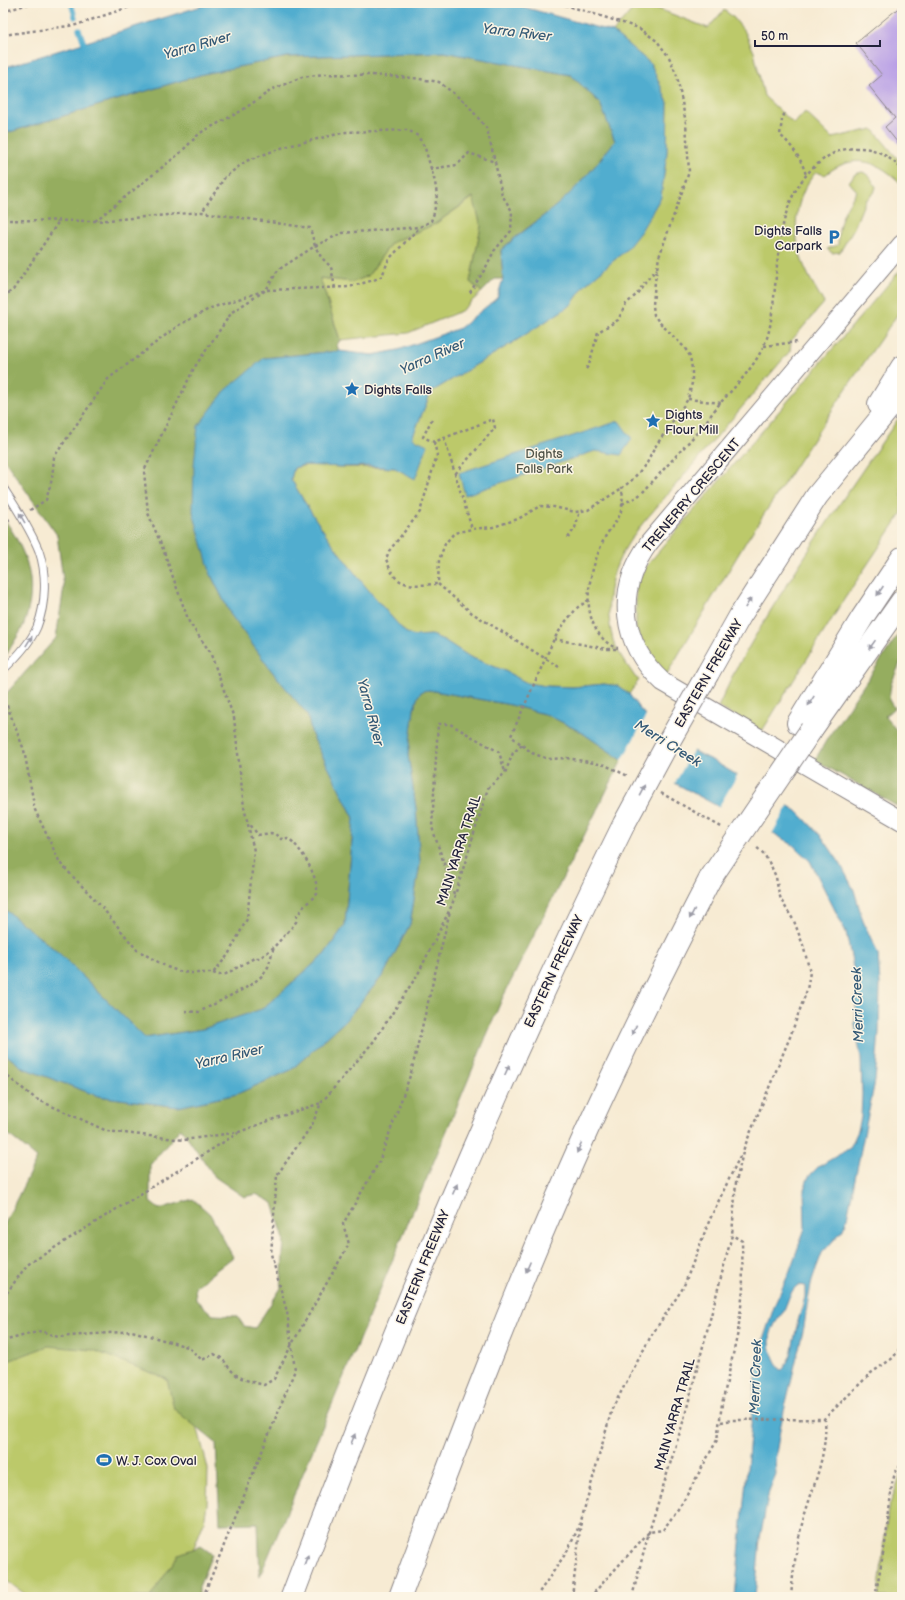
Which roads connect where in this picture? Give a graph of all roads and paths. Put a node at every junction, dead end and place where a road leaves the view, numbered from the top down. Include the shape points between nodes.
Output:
1 (31, 3) edge
2 (141, 3) edge
3 (559, 3) edge
4 (3, 12) edge
5 (3, 34) edge
6 (783, 114) dead end
7 (495, 162) junction
8 (430, 169) junction
9 (902, 169) edge
10 (806, 176) junction
11 (202, 212) junction
12 (3, 220) edge
13 (59, 221) junction
14 (95, 221) junction
15 (420, 227) junction
16 (902, 244) edge
17 (315, 246) junction
18 (657, 269) junction
19 (335, 288) junction
20 (266, 290) junction
21 (469, 294) dead end
22 (3, 298) edge
23 (798, 342) dead end
24 (764, 346) junction
25 (902, 368) edge
26 (586, 369) dead end
27 (902, 392) edge
28 (688, 399) junction
29 (721, 402) junction
30 (432, 419) dead end
31 (444, 438) junction
32 (434, 442) junction
33 (455, 474) junction
34 (3, 487) edge
35 (622, 488) junction
36 (817, 496) junction
37 (622, 504) junction
38 (580, 511) junction
39 (21, 515) junction
40 (472, 529) junction
41 (568, 538) dead end
42 (902, 558) edge
43 (438, 584) junction
44 (589, 600) junction
45 (902, 601) edge
46 (554, 639) junction
47 (546, 659) junction
48 (559, 667) dead end
49 (3, 670) edge
50 (3, 705) edge
51 (804, 727) junction
52 (522, 745) junction
53 (505, 773) junction
54 (634, 780) dead end
55 (660, 793) dead end
56 (902, 820) edge
57 (247, 821) junction
58 (724, 828) dead end
59 (750, 843) dead end
60 (455, 895) junction
61 (452, 905) junction
62 (274, 947) junction
63 (213, 973) junction
64 (185, 1011) dead end
65 (3, 1073) edge
66 (321, 1103) junction
67 (239, 1132) junction
68 (744, 1148) junction
69 (732, 1235) junction
70 (3, 1298) edge
71 (3, 1341) edge
72 (292, 1344) junction
73 (902, 1345) edge
74 (824, 1419) junction
75 (721, 1422) junction
76 (902, 1463) edge
77 (581, 1521) junction
78 (649, 1532) junction
79 (203, 1597) edge
80 (292, 1597) edge
81 (400, 1597) edge
82 (536, 1597) edge
83 (572, 1597) edge
84 (590, 1597) edge
85 (632, 1597) edge
86 (791, 1597) edge
87 (875, 1597) edge

1 - 4 path
2 - 5 path via 76,25
3 - 18 path via 639,28 657,41 669,56 677,76 686,124 689,172
6 - 10 path via 780,135 803,164
7 - 8 path via 469,153 457,165
7 - 14 path via 487,129 467,104 439,82 371,75 324,74 302,77 273,89 241,111 200,133 180,153
7 - 21 path via 502,195 512,211 511,231 494,251
8 - 11 path via 425,148 418,136 408,130 346,132 284,147 246,161 225,178
8 - 15 path via 437,195 434,213 430,221
9 - 10 path via 881,152 867,148 852,148 838,151 825,158
10 - 24 path via 788,206 780,239 771,324
11 - 14 path
11 - 17 path via 310,228
12 - 13 path
13 - 14 path
13 - 22 path via 13,290
15 - 17 path via 342,233
15 - 19 path via 389,259 382,276 349,287
16 - 56 street, TRENERRY CRESCENT via 649,543 630,577 627,595 632,640 646,664 662,682
17 - 19 path via 321,257 332,267
17 - 20 path via 278,270
18 - 26 path via 626,304 618,320 598,332
18 - 28 path via 654,281 654,314 690,356 692,383
19 - 20 path
20 - 39 path via 211,308 179,325 108,379 54,457 52,479 46,500
20 - 57 path via 232,312 194,368 144,471 148,513 189,622 210,652 234,718
23 - 24 path
24 - 29 path via 755,362
25 - 36 highway via 858,438
27 - 36 highway, EASTERN FREEWAY
28 - 29 path
28 - 35 path via 647,463
29 - 37 path via 696,435 644,491
30 - 32 path via 424,437
31 - 32 path
31 - 33 path
31 - 33 path via 493,419 495,428
32 - 43 path via 437,455 420,512 389,551 386,559 393,575 400,582 410,585
33 - 40 path
34 - 39 lane
35 - 37 path
35 - 38 path via 588,510
80 -> 36 highway, EASTERN FREEWAY, bridge via 339,1473 448,1204 565,944 664,750 740,616
37 - 44 path via 618,518 598,553 592,571
38 - 40 path via 540,506 493,527
38 - 41 path via 575,528
49 -> 39 lane via 26,645 37,627 43,605 43,566
40 - 43 path via 454,533 445,544 439,560
42 -> 51 highway via 862,618
43 - 47 path via 472,612
44 - 46 path via 578,607
44 - 46 path via 590,615 602,638 609,645 619,648 607,649
45 -> 51 highway
46 - 47 path
47 - 48 path
47 - 52 path via 511,736
50 - 63 path via 6,704 24,750 35,810 60,863 100,905 137,950 178,972
51 -> 81 highway, bridge via 710,879 623,1052 507,1318
52 - 53 path, MAIN YARRA TRAIL via 513,753
52 - 54 path via 532,753 548,759 567,758 605,765
53 - 60 path, MAIN YARRA TRAIL via 488,788
53 - 60 path via 499,752 450,724 438,724 432,827
55 - 58 path
57 - 62 path via 258,835 271,833 281,839 288,838 292,841 307,862 318,886 317,894 305,905 296,922
57 - 63 path via 254,851 247,919 228,955
59 - 68 path via 764,854 771,866 781,900 794,921 803,945 810,972 807,990 790,1037
60 - 61 path, MAIN YARRA TRAIL
61 - 66 path, MAIN YARRA TRAIL via 418,974 374,1042
61 - 72 path via 411,1072 379,1162 343,1224 349,1244
62 - 63 path via 260,958 254,958 226,974
62 - 64 path via 268,967 251,985 200,1012
65 - 67 path via 36,1099 107,1131 184,1140
66 - 67 path
66 - 72 path via 312,1125 277,1175 271,1254 287,1312
67 - 70 path via 27,1264
68 - 69 path, MAIN YARRA TRAIL via 736,1182
68 - 77 path via 710,1219 683,1288 651,1336 612,1409
69 - 75 path via 742,1241 743,1290
69 - 78 path, MAIN YARRA TRAIL via 684,1419
71 - 72 path via 41,1331 58,1338 132,1330 188,1347 202,1360 214,1354 224,1359 232,1372 246,1381 264,1385 274,1379
72 - 79 path via 295,1370
73 - 74 path via 893,1358 871,1373
74 - 75 path
74 - 86 path via 826,1431 823,1449 802,1526
75 - 78 path via 717,1440 683,1502 663,1530
76 - 87 path via 895,1473 892,1484 886,1538
77 - 82 path via 568,1550
77 - 83 path
78 - 84 path
78 - 85 path, MAIN YARRA TRAIL

